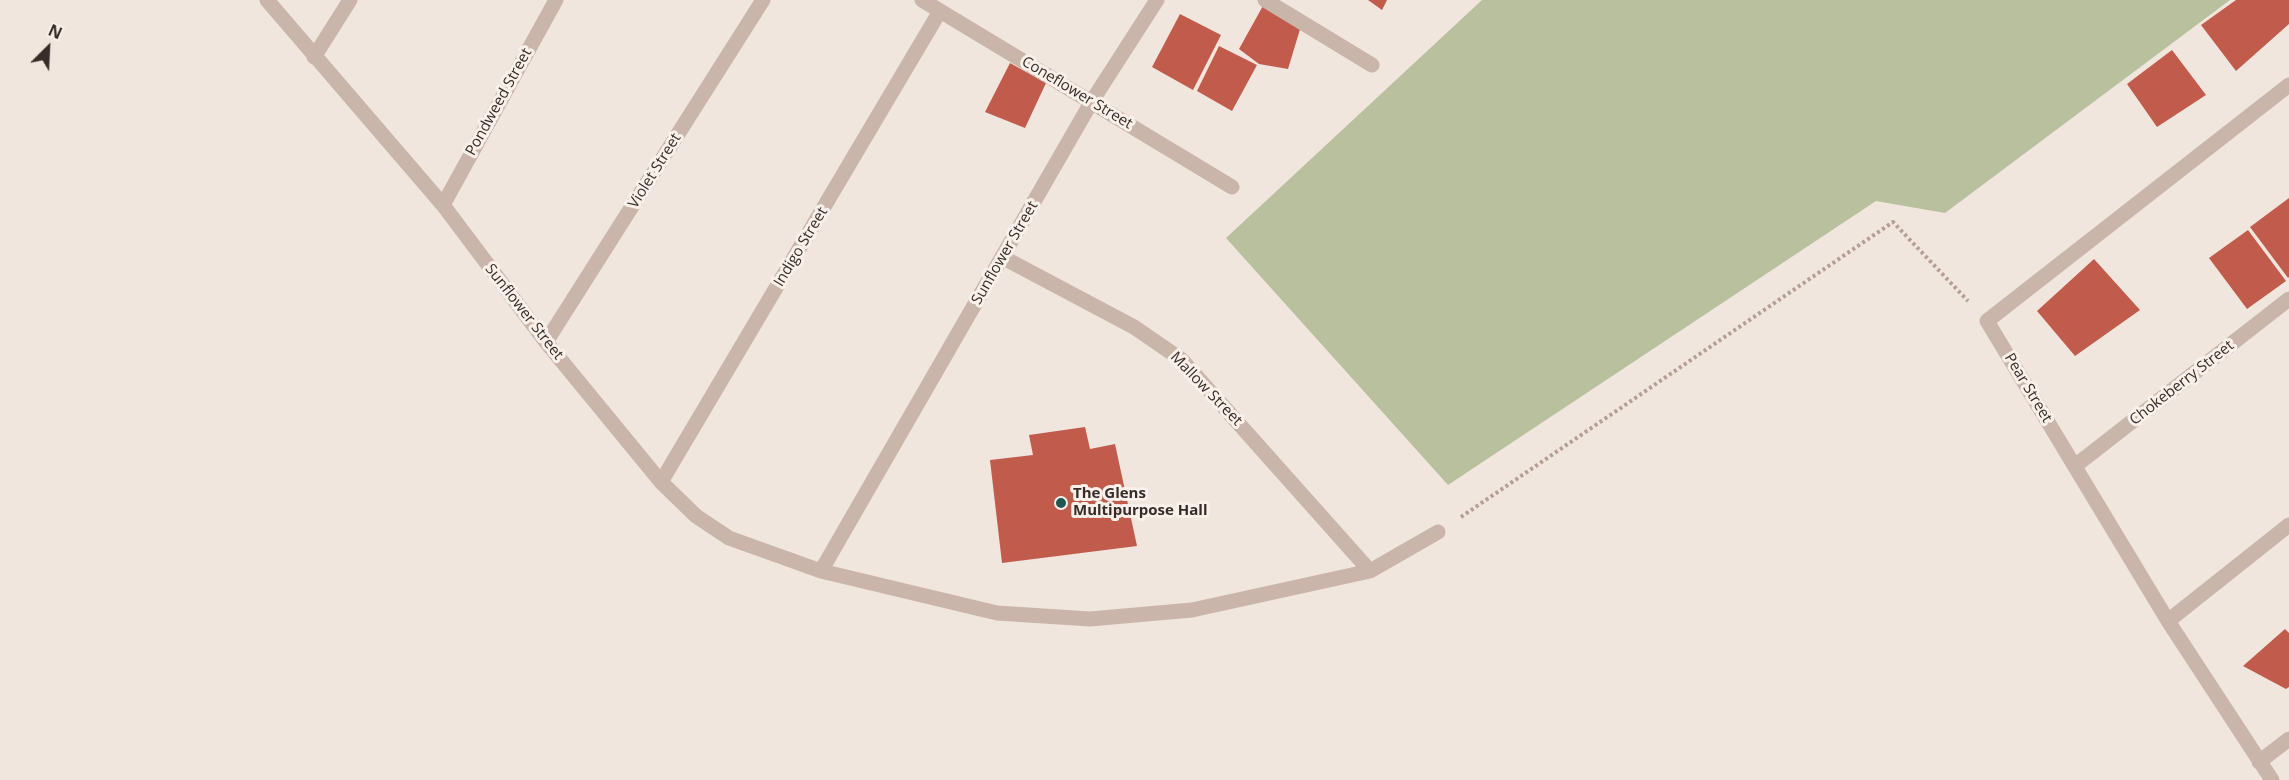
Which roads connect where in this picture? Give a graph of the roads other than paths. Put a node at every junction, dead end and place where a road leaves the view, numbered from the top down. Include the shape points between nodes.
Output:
1 (267, 0) edge
2 (350, 0) edge
3 (556, 0) edge
4 (763, 0) edge
5 (922, 0) edge
6 (1157, 0) edge
7 (1265, 0) edge
8 (940, 11) junction
9 (314, 57) junction
10 (1372, 65) dead end
11 (2289, 86) edge
12 (1092, 101) junction
13 (1232, 187) dead end
14 (442, 205) junction
15 (1002, 257) junction
16 (2289, 299) edge
17 (546, 342) junction
18 (2075, 466) junction
19 (662, 482) junction
20 (2289, 525) edge
21 (1438, 532) road end
22 (821, 571) junction
23 (1370, 571) junction
24 (2168, 621) junction
25 (2289, 739) edge
26 (2259, 762) junction
27 (2271, 780) edge

1 - 9 street, Sunflower Street
2 - 9 street
3 - 14 street, Pondweed Street
4 - 17 street, Violet Street
5 - 8 street, Coneflower Street
6 - 12 street, Sunflower Street
7 - 10 street
8 - 12 street, Coneflower Street
8 - 19 street, Indigo Street
9 - 14 street, Sunflower Street
11 - 18 street, Pear Street via 1987,321
12 - 13 street, Coneflower Street
12 - 15 street, Sunflower Street
14 - 17 street, Sunflower Street
15 - 22 street, Sunflower Street
15 - 23 street, Mallow Street via 1134,327 1182,360
16 - 18 street, Chokeberry Street
17 - 19 street, Sunflower Street
18 - 24 street, Pear Street
19 - 22 street, Sunflower Street via 696,516 729,538
20 - 24 street
21 - 23 street, Sunflower Street
22 - 23 street, Sunflower Street via 997,614 1090,619 1192,610
24 - 26 street, Pear Street
25 - 26 street
26 - 27 street, Pear Street

